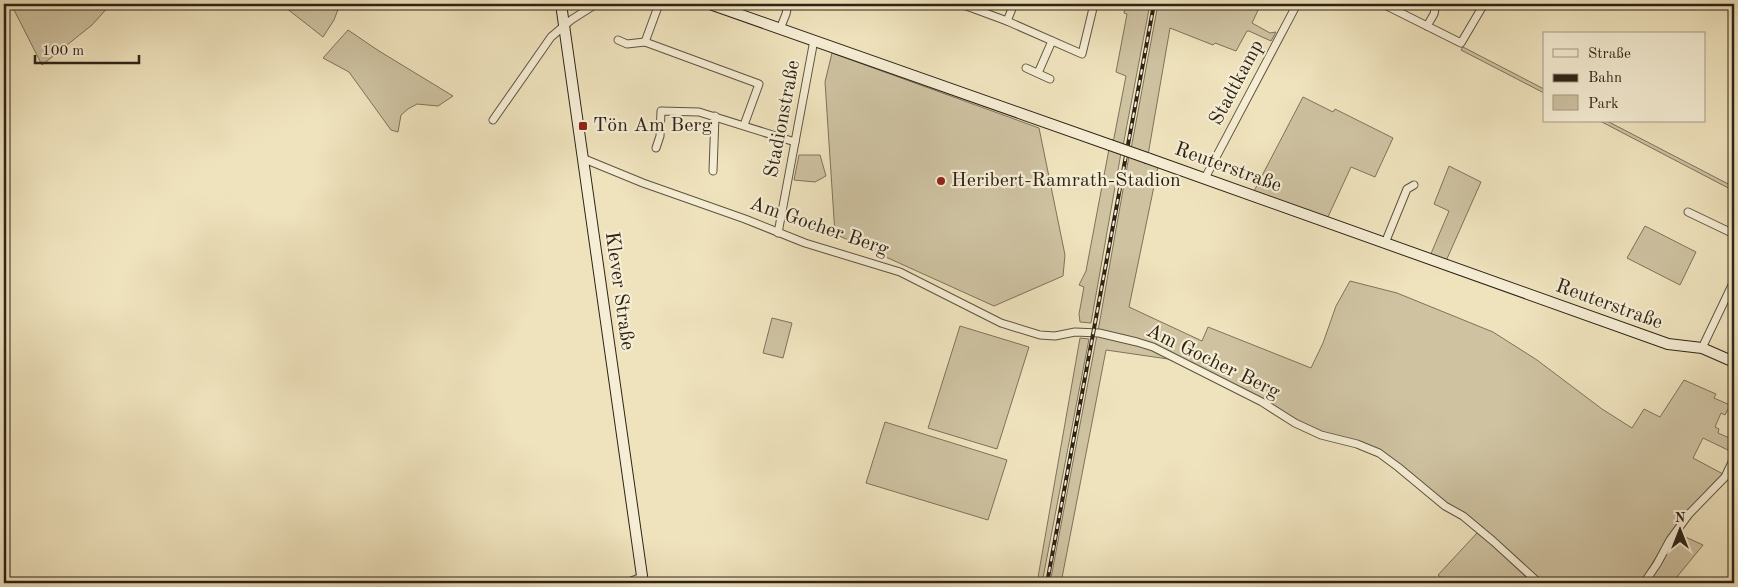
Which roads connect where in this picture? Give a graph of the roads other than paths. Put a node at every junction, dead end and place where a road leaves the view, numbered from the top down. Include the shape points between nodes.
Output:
1 (561, 4) edge
2 (596, 4) edge
3 (659, 4) edge
4 (710, 4) edge
5 (788, 4) edge
6 (960, 4) edge
7 (1014, 4) edge
8 (1094, 4) edge
9 (1297, 4) edge
10 (1383, 4) edge
11 (1436, 4) edge
12 (1484, 4) edge
13 (1392, 6) edge
14 (1007, 21) junction
15 (564, 26) junction
16 (1427, 26) junction
17 (780, 29) junction
18 (618, 40) dead end
19 (814, 40) junction
20 (1052, 41) junction
21 (645, 42) junction
22 (1026, 68) dead end
23 (1038, 73) junction
24 (1050, 79) dead end
25 (715, 116) junction
26 (493, 120) dead end
27 (744, 125) junction
28 (795, 142) junction
29 (656, 148) dead end
30 (582, 158) junction
31 (713, 171) dead end
32 (1205, 178) junction
33 (1414, 184) dead end
34 (1688, 212) dead end
35 (778, 233) junction
36 (1734, 234) edge
37 (1385, 243) junction
38 (1734, 282) edge
39 (1702, 348) junction
40 (1734, 362) edge
41 (1734, 458) edge
42 (643, 580) edge
43 (626, 583) edge
44 (1539, 583) edge
45 (1644, 583) edge

1 - 15 street, Klever Straße
2 - 15 street
3 - 21 street
4 - 17 street, Reuterstraße
5 - 17 street
6 - 14 street
7 - 14 street
8 - 20 street via 1082,54
9 - 32 street, Stadtkamp
10 - 13 street
11 - 16 street
12 - 16 street via 1461,44
13 - 16 street
14 - 20 street
15 - 26 street via 551,37
15 - 30 street, Klever Straße
17 - 19 street, Reuterstraße
18 - 21 street via 627,44
19 - 28 street, Stadionstraße
19 - 32 street, Reuterstraße, bridge
20 - 23 street
21 - 27 street via 759,84
22 - 23 street
23 - 24 street
25 - 27 street
25 - 29 street via 699,112 661,111
25 - 31 street
27 - 28 street
28 - 35 street, Stadionstraße
30 - 35 street, Am Gocher Berg
30 - 42 street, Klever Straße
32 - 37 street, Reuterstraße
33 - 37 street via 1407,189
34 - 36 street
35 - 44 street, Am Gocher Berg via 900,272 1002,323 1040,335 1099,333 1153,347 1304,427 1378,453 1445,506 1463,516
37 - 39 street, Reuterstraße via 1668,344
38 - 39 street
39 - 40 street, Reuterstraße
41 - 45 street via 1724,477 1689,514
42 - 43 street

